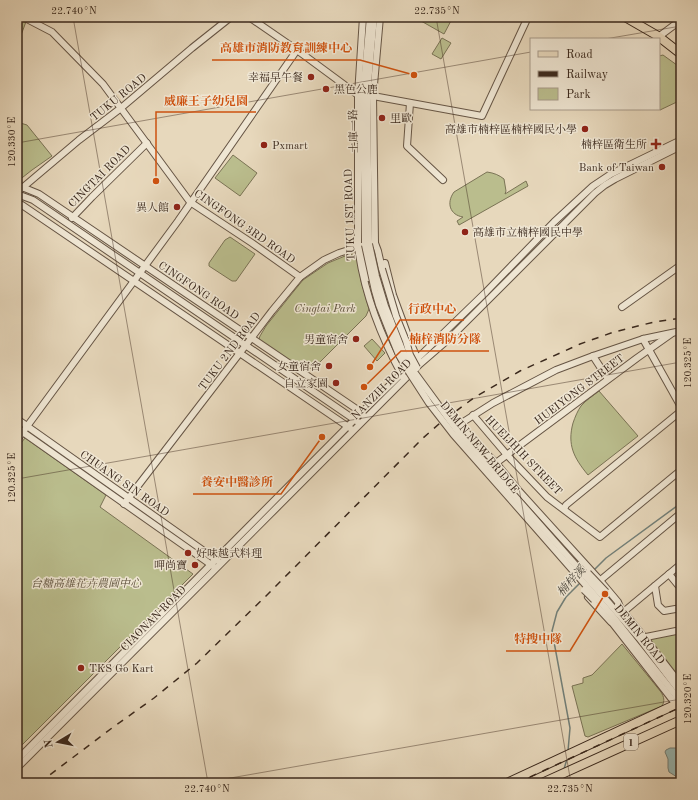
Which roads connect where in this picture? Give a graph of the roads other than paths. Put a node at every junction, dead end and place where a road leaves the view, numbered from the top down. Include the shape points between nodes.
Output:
1 (20, 17) edge
2 (231, 17) edge
3 (249, 17) edge
4 (363, 17) edge
5 (370, 17) edge
6 (374, 17) edge
7 (380, 17) edge
8 (528, 17) edge
9 (617, 17) edge
10 (630, 20) edge
11 (681, 20) edge
12 (656, 38) edge
13 (658, 38) edge
14 (660, 41) edge
15 (660, 42) edge
16 (297, 50) junction
17 (681, 54) edge
18 (681, 59) edge
19 (365, 95) junction
20 (410, 103) junction
21 (121, 108) junction
22 (681, 140) edge
23 (147, 143) junction
24 (681, 146) edge
25 (444, 180) dead end
26 (20, 186) edge
27 (17, 193) edge
28 (190, 202) junction
29 (17, 203) edge
30 (73, 217) junction
31 (67, 224) junction
32 (370, 244) junction
33 (358, 247) junction
34 (681, 265) edge
35 (144, 266) junction
36 (139, 273) junction
37 (300, 277) junction
38 (134, 280) junction
39 (622, 307) dead end
40 (681, 331) edge
41 (674, 332) junction
42 (252, 338) junction
43 (643, 339) junction
44 (246, 345) junction
45 (649, 349) junction
46 (240, 353) junction
47 (593, 356) junction
48 (417, 358) junction
49 (420, 364) junction
50 (401, 374) junction
51 (608, 379) junction
52 (405, 380) junction
53 (681, 407) edge
54 (681, 411) edge
55 (361, 413) junction
56 (473, 416) junction
57 (367, 418) junction
58 (17, 419) edge
59 (355, 419) junction
60 (361, 424) junction
61 (27, 426) junction
62 (348, 427) junction
63 (17, 428) edge
64 (354, 431) junction
65 (23, 432) junction
66 (17, 440) edge
67 (507, 455) junction
68 (496, 463) junction
69 (681, 470) edge
70 (128, 498) junction
71 (124, 504) junction
72 (564, 509) junction
73 (681, 513) edge
74 (219, 561) junction
75 (681, 564) edge
76 (213, 567) junction
77 (668, 574) junction
78 (598, 579) junction
79 (199, 581) junction
80 (681, 584) edge
81 (655, 586) junction
82 (600, 596) junction
83 (681, 608) edge
84 (618, 615) junction
85 (681, 630) edge
86 (637, 641) junction
87 (681, 685) edge
88 (681, 693) edge
89 (680, 705) edge
90 (681, 720) edge
91 (17, 760) edge
92 (17, 768) edge
93 (507, 783) edge
94 (542, 783) edge

1 - 21 street, CINGFONG 3RD ROAD via 52,32 103,84
2 - 21 street, TUKU ROAD
3 - 16 street
4 - 19 street, TUKU 1ST ROAD
5 - 19 street, 土庫一路
6 - 19 street, 土庫一路
7 - 19 street, TUKU 1ST ROAD
8 - 20 street via 482,116
9 - 10 main road
10 - 12 main road
11 - 13 street
14 - 17 main road
15 - 18 main road
16 - 19 street
16 - 28 street
19 - 20 street
19 - 32 street, 土庫一路
19 - 32 street, TUKU 1ST ROAD
19 - 33 street, TUKU 1ST ROAD
20 - 25 street via 407,146
21 - 23 street, CINGFONG 3RD ROAD
21 - 26 street, TUKU ROAD
22 - 48 street, NANZIH ROAD via 611,174 593,186
23 - 28 street, CINGFONG 3RD ROAD
23 - 30 street, CINGTAI ROAD
24 - 49 street, NANZIH ROAD via 615,179 595,193 450,338
26 - 27 street, TUKU ROAD
26 - 30 street, CINGFONG ROAD via 39,194
27 - 31 street, CINGFONG ROAD
28 - 35 street
28 - 37 street, CINGFONG 3RD ROAD
29 - 38 street
30 - 31 street, CINGTAI ROAD
30 - 35 street, CINGFONG ROAD
31 - 36 street, CINGFONG ROAD
32 - 33 street, TUKU 2ND ROAD
32 - 48 street, TUKU 1ST ROAD via 381,248 393,295
32 - 82 street, bridge via 378,251 396,316 410,355 422,377 468,438 576,561
32 - 82 street, DEMIN NEW BRIDGE, bridge via 379,305 399,356 429,403 452,434
33 - 37 street, TUKU 2ND ROAD via 324,260
33 - 50 street, TUKU 1ST ROAD via 364,280 378,323
33 - 82 street, bridge via 364,256 376,306 389,341 401,367 428,408 469,459
34 - 39 street
35 - 36 street
35 - 42 street, CINGFONG ROAD
36 - 38 street
36 - 44 street, CINGFONG ROAD
37 - 42 street, TUKU 2ND ROAD
38 - 46 street
38 - 61 street
40 - 41 street
41 - 43 street
41 - 45 street, HUEIYONG STREET
42 - 44 street, TUKU 2ND ROAD
42 - 55 street, CINGFONG ROAD
43 - 45 street
43 - 47 street
44 - 46 street, TUKU 2ND ROAD
44 - 59 street, CINGFONG ROAD
45 - 51 street, HUEIYONG STREET
45 - 53 street
46 - 62 street
46 - 70 street, TUKU 2ND ROAD
47 - 51 street
47 - 56 street via 556,370
48 - 49 street, TUKU 1ST ROAD
48 - 50 street, NANZIH ROAD
49 - 52 street, NANZIH ROAD
50 - 52 street, TUKU 1ST ROAD
50 - 55 street, NANZIH ROAD
51 - 67 street, HUEIYONG STREET
52 - 57 street, NANZIH ROAD
54 - 72 street
55 - 57 street, CINGFONG ROAD
55 - 59 street, NANZIH ROAD
56 - 67 street, HUEIJHIH STREET
56 - 68 street via 460,424
57 - 60 street, NANZIH ROAD
58 - 61 street, CHUANG SIN ROAD
59 - 60 street, CINGFONG ROAD
59 - 62 street, NANZIH ROAD
60 - 64 street, NANZIH ROAD
61 - 65 street
61 - 70 street, CHUANG SIN ROAD
62 - 64 street
62 - 74 street, NANZIH ROAD
63 - 65 street, CHUANG SIN ROAD
64 - 74 street, NANZIH ROAD
65 - 66 street
65 - 71 street, CHUANG SIN ROAD
67 - 68 street, HUEIYONG STREET
67 - 72 street, HUEIJHIH STREET via 547,497
68 - 78 street
69 - 72 street, HUEIJHIH STREET via 600,537
70 - 71 street, TUKU 2ND ROAD
70 - 74 street, CHUANG SIN ROAD
71 - 76 street, CHUANG SIN ROAD
73 - 78 street
74 - 76 street, NANZIH ROAD
75 - 77 street
76 - 79 street, NANZIH ROAD
77 - 80 street via 678,585
77 - 81 street
78 - 84 street via 618,602
78 - 84 street via 584,594
79 - 91 street, CIAONAN ROAD
79 - 92 street, CIAONAN ROAD
81 - 83 street via 658,604 664,611
81 - 84 street
82 - 84 street
82 - 84 street, DEMIN ROAD
84 - 86 street, DEMIN ROAD
84 - 86 street, DEMIN ROAD
85 - 86 street
86 - 87 street, DEMIN ROAD
86 - 88 street, DEMIN ROAD
86 - 89 street, DEMIN ROAD
89 - 93 main road, 1
90 - 94 main road, 1

